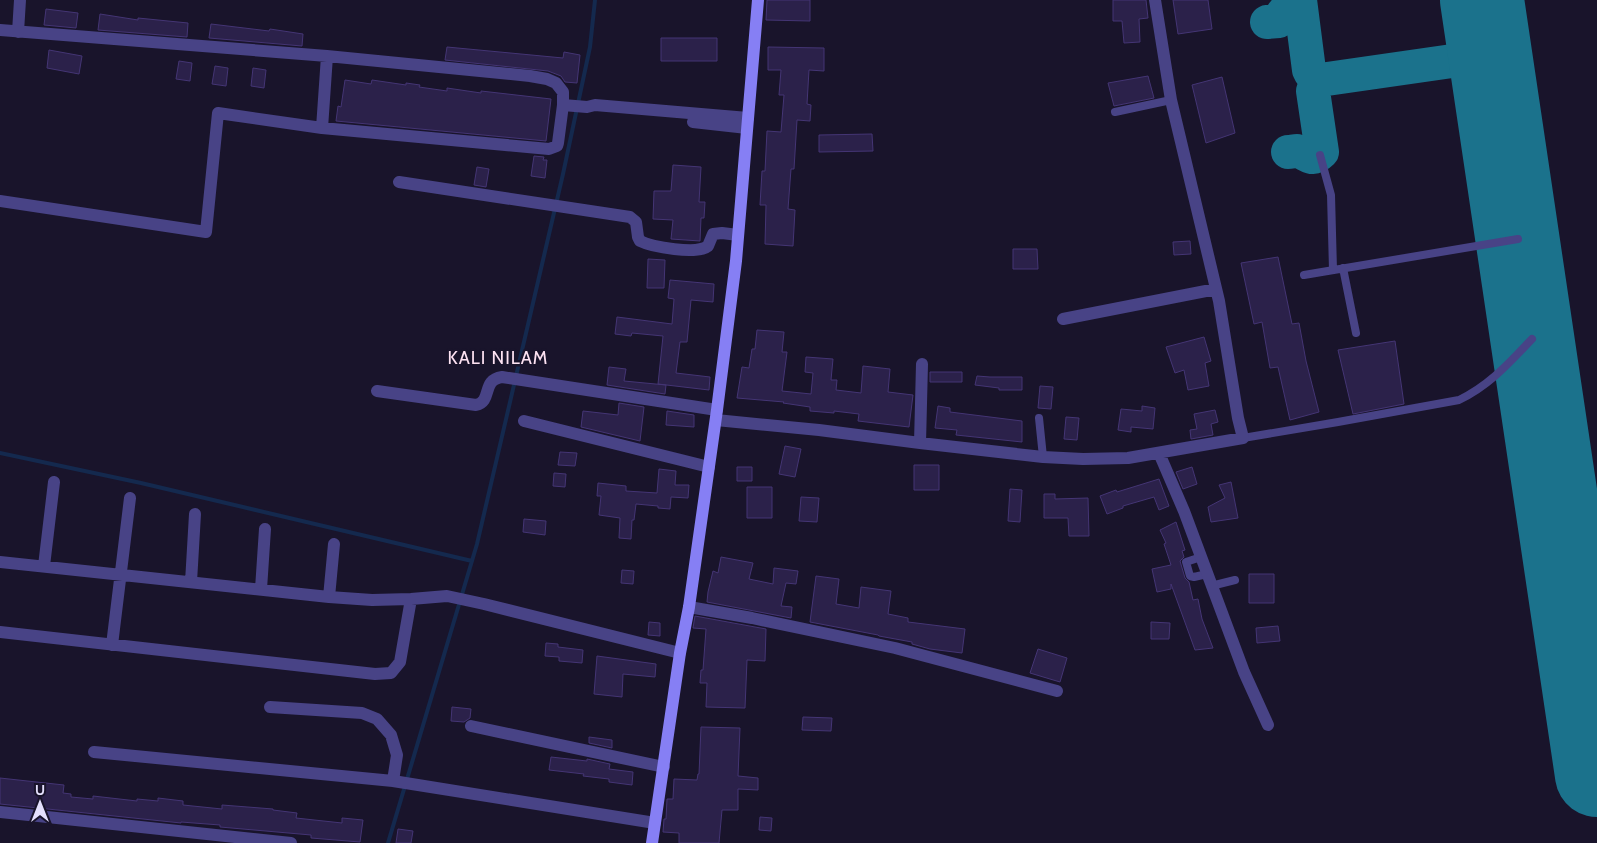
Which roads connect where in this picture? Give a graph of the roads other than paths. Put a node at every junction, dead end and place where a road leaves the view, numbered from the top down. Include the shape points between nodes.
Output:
1 (20, 0) edge
2 (758, 0) edge
3 (1155, 0) edge
4 (0, 30) edge
5 (18, 32) junction
6 (327, 56) junction
7 (1171, 100) junction
8 (575, 106) junction
9 (1115, 112) dead end
10 (748, 123) junction
11 (322, 128) junction
12 (1320, 155) dead end
13 (399, 182) dead end
14 (0, 201) edge
15 (738, 235) junction
16 (1518, 239) dead end
17 (1343, 268) junction
18 (1334, 270) junction
19 (1304, 275) dead end
20 (1216, 289) junction
21 (1063, 319) dead end
22 (1356, 333) dead end
23 (1532, 339) dead end
24 (922, 364) dead end
25 (377, 391) dead end
26 (717, 415) junction
27 (1039, 418) dead end
28 (524, 421) dead end
29 (1244, 438) junction
30 (920, 443) junction
31 (1159, 453) junction
32 (1042, 457) junction
33 (709, 467) junction
34 (54, 482) dead end
35 (130, 498) dead end
36 (195, 514) dead end
37 (265, 529) dead end
38 (334, 544) dead end
39 (0, 562) edge
40 (44, 566) junction
41 (120, 574) junction
42 (1209, 580) junction
43 (1235, 580) dead end
44 (191, 582) junction
45 (261, 589) junction
46 (329, 596) junction
47 (412, 599) junction
48 (689, 607) junction
49 (0, 632) edge
50 (112, 645) junction
51 (680, 652) junction
52 (1057, 690) dead end
53 (270, 707) dead end
54 (1268, 725) dead end
55 (471, 726) dead end
56 (94, 752) dead end
57 (664, 768) junction
58 (393, 781) junction
59 (0, 812) edge
60 (655, 823) junction
61 (291, 843) edge
62 (652, 843) edge

1 - 5 street
2 - 10 street
3 - 7 street
4 - 5 street
5 - 6 street
6 - 8 street via 547,79 556,83
6 - 11 street
7 - 9 lane
7 - 20 street
8 - 10 street via 595,105 650,114
8 - 11 street via 557,146 549,149
10 - 15 street
11 - 14 street via 218,113 206,232
12 - 18 lane via 1331,195
13 - 15 street via 630,218 636,222 640,241 661,246 700,250 708,246 712,234
15 - 26 street
16 - 17 lane
17 - 18 lane
17 - 22 lane
18 - 19 lane
20 - 21 street
20 - 29 street
23 - 29 lane via 1476,392 1459,400
24 - 30 street
25 - 26 street via 476,406 484,401 489,384 502,376
26 - 30 street
26 - 33 street
27 - 32 lane
28 - 33 street
29 - 31 street
30 - 32 street
31 - 32 street via 1105,459
31 - 42 street
33 - 48 street
34 - 40 street
35 - 41 street
36 - 44 street
37 - 45 street
38 - 46 street
39 - 40 street
40 - 41 street
41 - 44 street
41 - 50 street
42 - 43 lane
42 - 54 street
44 - 45 street
45 - 46 street
46 - 47 street
47 - 50 street via 400,662 391,673 375,674
47 - 51 street via 446,596
48 - 51 street
48 - 52 street via 895,648
49 - 50 street
51 - 57 street
53 - 58 street via 362,713 377,719 391,735 397,755
55 - 57 street
56 - 58 street
57 - 60 street
58 - 60 street
59 - 61 street
60 - 62 street

